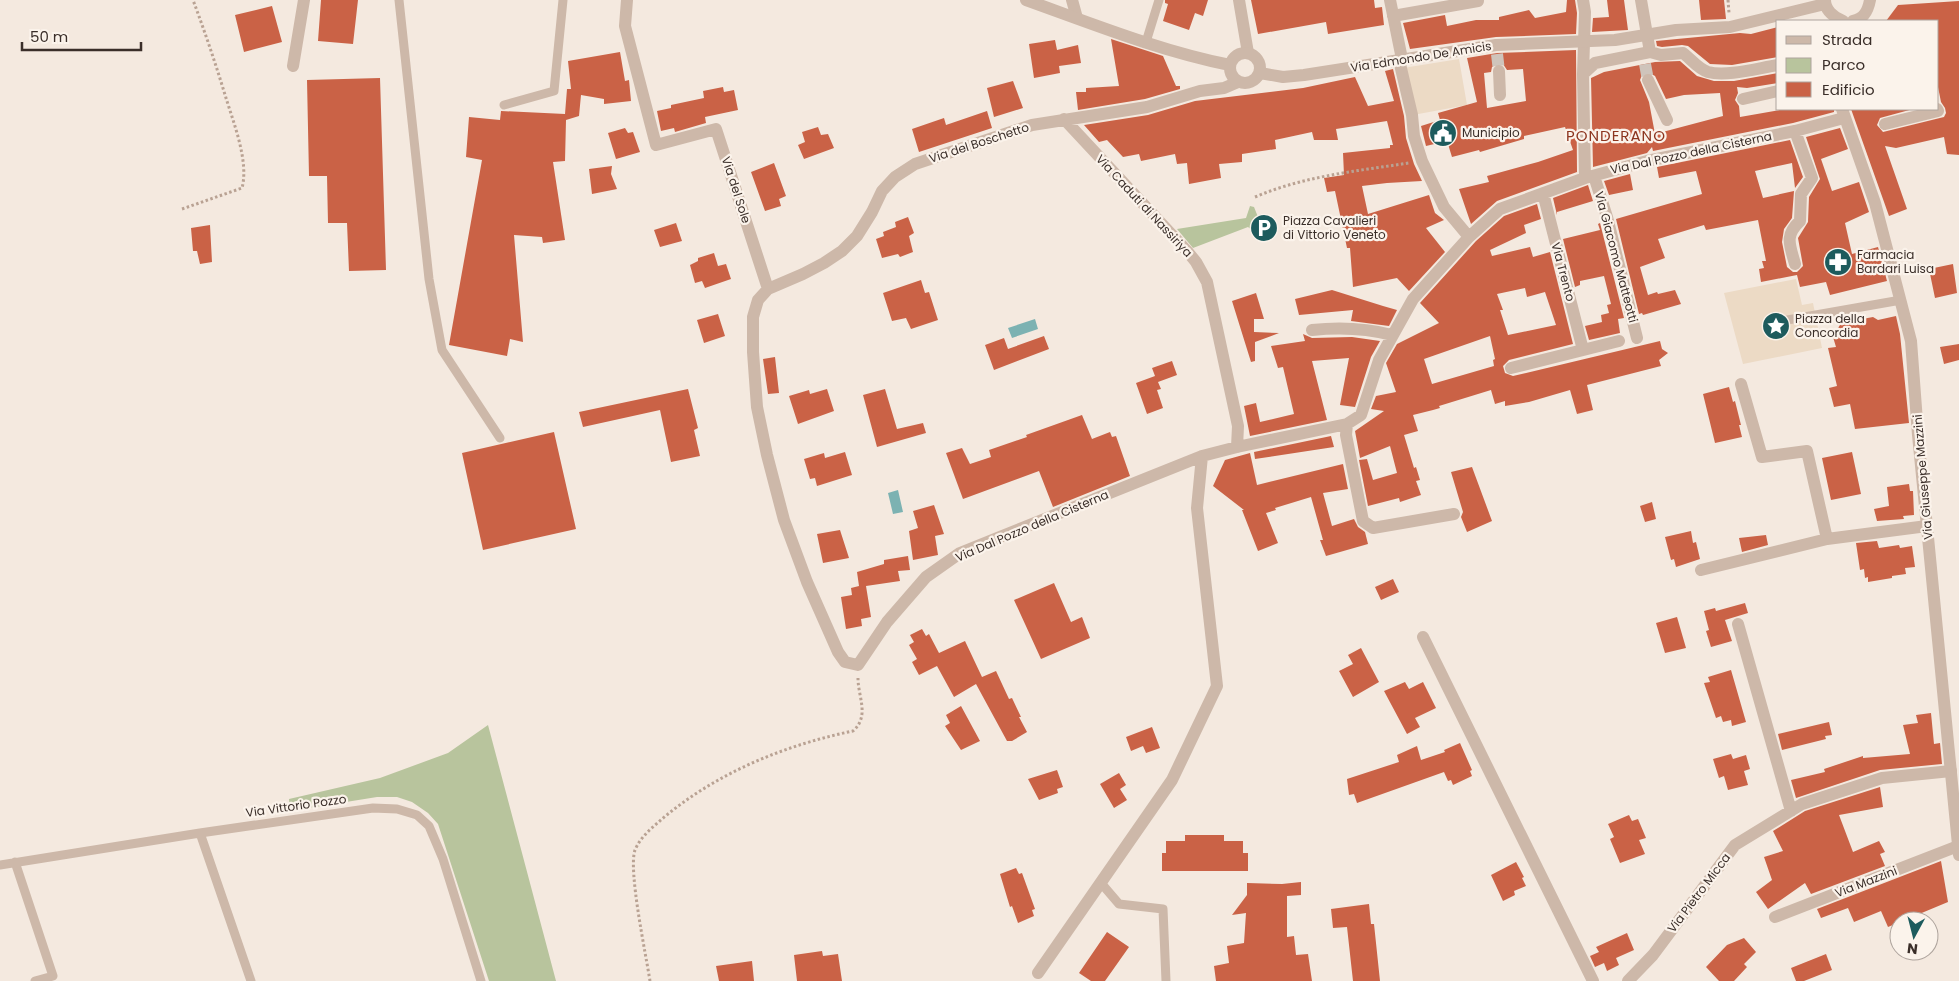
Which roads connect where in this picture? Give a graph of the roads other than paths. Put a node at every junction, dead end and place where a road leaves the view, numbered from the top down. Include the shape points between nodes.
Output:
1 (304, 0) edge
2 (399, 0) edge
3 (563, 0) edge
4 (627, 0) edge
5 (1026, 0) edge
6 (1072, 0) edge
7 (1159, 0) edge
8 (1239, 0) edge
9 (1390, 0) edge
10 (1583, 0) edge
11 (1641, 0) edge
12 (1870, 0) edge
13 (1478, 1) edge
14 (1825, 2) edge
15 (1393, 16) junction
16 (1077, 18) junction
17 (1840, 20) edge
18 (1860, 20) edge
19 (1646, 34) junction
20 (1146, 42) junction
21 (1584, 42) junction
22 (1248, 53) junction
23 (1647, 58) junction
24 (1400, 59) junction
25 (1230, 65) junction
26 (1776, 65) edge
27 (293, 66) dead end
28 (1499, 72) tunnel mouth
29 (1260, 73) junction
30 (1584, 74) junction
31 (1648, 80) tunnel mouth
32 (1238, 82) junction
33 (1776, 91) edge
34 (1500, 95) dead end
35 (1743, 99) dead end
36 (504, 106) dead end
37 (1938, 110) edge
38 (1843, 113) edge
39 (1064, 119) junction
40 (1667, 120) dead end
41 (1885, 124) dead end
42 (1795, 131) junction
43 (1590, 177) junction
44 (1543, 193) junction
45 (1469, 237) junction
46 (1794, 264) dead end
47 (768, 289) junction
48 (1901, 300) junction
49 (1770, 323) dead end
50 (1312, 330) dead end
51 (1392, 335) junction
52 (1637, 338) dead end
53 (1620, 341) dead end
54 (1583, 350) junction
55 (1511, 368) dead end
56 (1742, 384) dead end
57 (1347, 424) junction
58 (500, 438) dead end
59 (1237, 447) junction
60 (1202, 456) junction
61 (1454, 514) dead end
62 (1927, 526) junction
63 (1827, 539) junction
64 (1701, 570) dead end
65 (1738, 624) dead end
66 (1424, 637) dead end
67 (1951, 771) junction
68 (1791, 810) junction
69 (200, 833) junction
70 (1958, 850) edge
71 (15, 862) junction
72 (0, 865) edge
73 (1101, 883) junction
74 (1775, 917) dead end
75 (1038, 973) dead end
76 (35, 981) edge
77 (251, 981) edge
78 (481, 981) edge
79 (1166, 981) edge
80 (1593, 981) edge
81 (1628, 981) edge

1 - 27 street
2 - 58 lane via 428,279 442,350
3 - 36 lane via 554,91
4 - 47 street, Via del Sole via 625,26 656,145 716,129
5 - 16 street
6 - 16 street
7 - 20 lane
8 - 22 street
9 - 15 street
10 - 21 street, Via Giacomo Matteotti
11 - 19 street
12 - 18 street via 1868,10
13 - 15 street
14 - 17 street via 1833,17
14 - 19 street, Via Edmondo De Amicis via 1747,24
15 - 24 street
16 - 20 street
19 - 21 street, Via Edmondo De Amicis
19 - 23 street
20 - 25 street
21 - 24 street, Via Edmondo De Amicis
21 - 30 street, Via Giacomo Matteotti
22 - 25 street via 1236,55
22 - 29 street via 1257,58
23 - 26 street via 1683,53 1708,72 1733,73
23 - 30 street via 1595,63
24 - 29 street, Via Edmondo De Amicis via 1297,76
24 - 45 street via 1414,136 1422,161 1444,207
25 - 32 street via 1231,75
28 - 34 street
29 - 32 street via 1254,81
30 - 43 street, Via Giacomo Matteotti
31 - 40 street
32 - 39 street, Via del Boschetto via 1147,106
33 - 35 street
37 - 41 street
38 - 42 street, Via Dal Pozzo della Cisterna
38 - 48 street, Via Giuseppe Mazzini via 1875,203
39 - 47 street, Via del Boschetto via 1032,125 915,164 895,177 882,191 857,236 842,251
39 - 59 street, Via Caduti di Nassiriya via 1187,251 1207,282 1238,426
42 - 43 street, Via Dal Pozzo della Cisterna via 1647,161
42 - 46 street via 1812,178 1801,194 1800,221 1791,230 1789,240
43 - 44 street, Via Dal Pozzo della Cisterna
43 - 52 street, Via Giacomo Matteotti via 1607,216
44 - 45 street, Via Dal Pozzo della Cisterna via 1500,209
44 - 54 street, Via Trento
45 - 51 street, Via Dal Pozzo della Cisterna via 1413,299
47 - 60 street, Via Dal Pozzo della Cisterna via 758,300 753,317 758,407 767,455 784,520 807,582 844,662 858,665 887,622 926,576 960,553
48 - 49 lane
48 - 62 street, Via Giuseppe Mazzini via 1911,341
50 - 51 street via 1346,328
51 - 57 street, Via Dal Pozzo della Cisterna via 1379,360 1361,416
53 - 54 street
54 - 55 street
56 - 63 street via 1762,457 1807,451
57 - 59 street, Via Dal Pozzo della Cisterna
57 - 61 street via 1346,435 1363,521 1373,528
59 - 60 street, Via Dal Pozzo della Cisterna
60 - 73 street via 1197,508 1217,686 1172,780
62 - 63 street
62 - 67 street, Via Giuseppe Mazzini
63 - 64 street
65 - 68 street
66 - 80 street
67 - 68 street, Via Pietro Micca via 1882,778
67 - 70 street, Via Giuseppe Mazzini
68 - 81 street, Via Pietro Micca via 1735,844 1653,955
69 - 71 lane, Via Vittorio Pozzo
69 - 77 lane
69 - 78 lane, Via Vittorio Pozzo via 372,808 397,809 417,815 429,826 443,859
70 - 74 street, Via Mazzini
71 - 72 lane, Via Vittorio Pozzo
71 - 76 lane via 53,976
73 - 75 street
73 - 79 lane via 1119,904 1163,909

